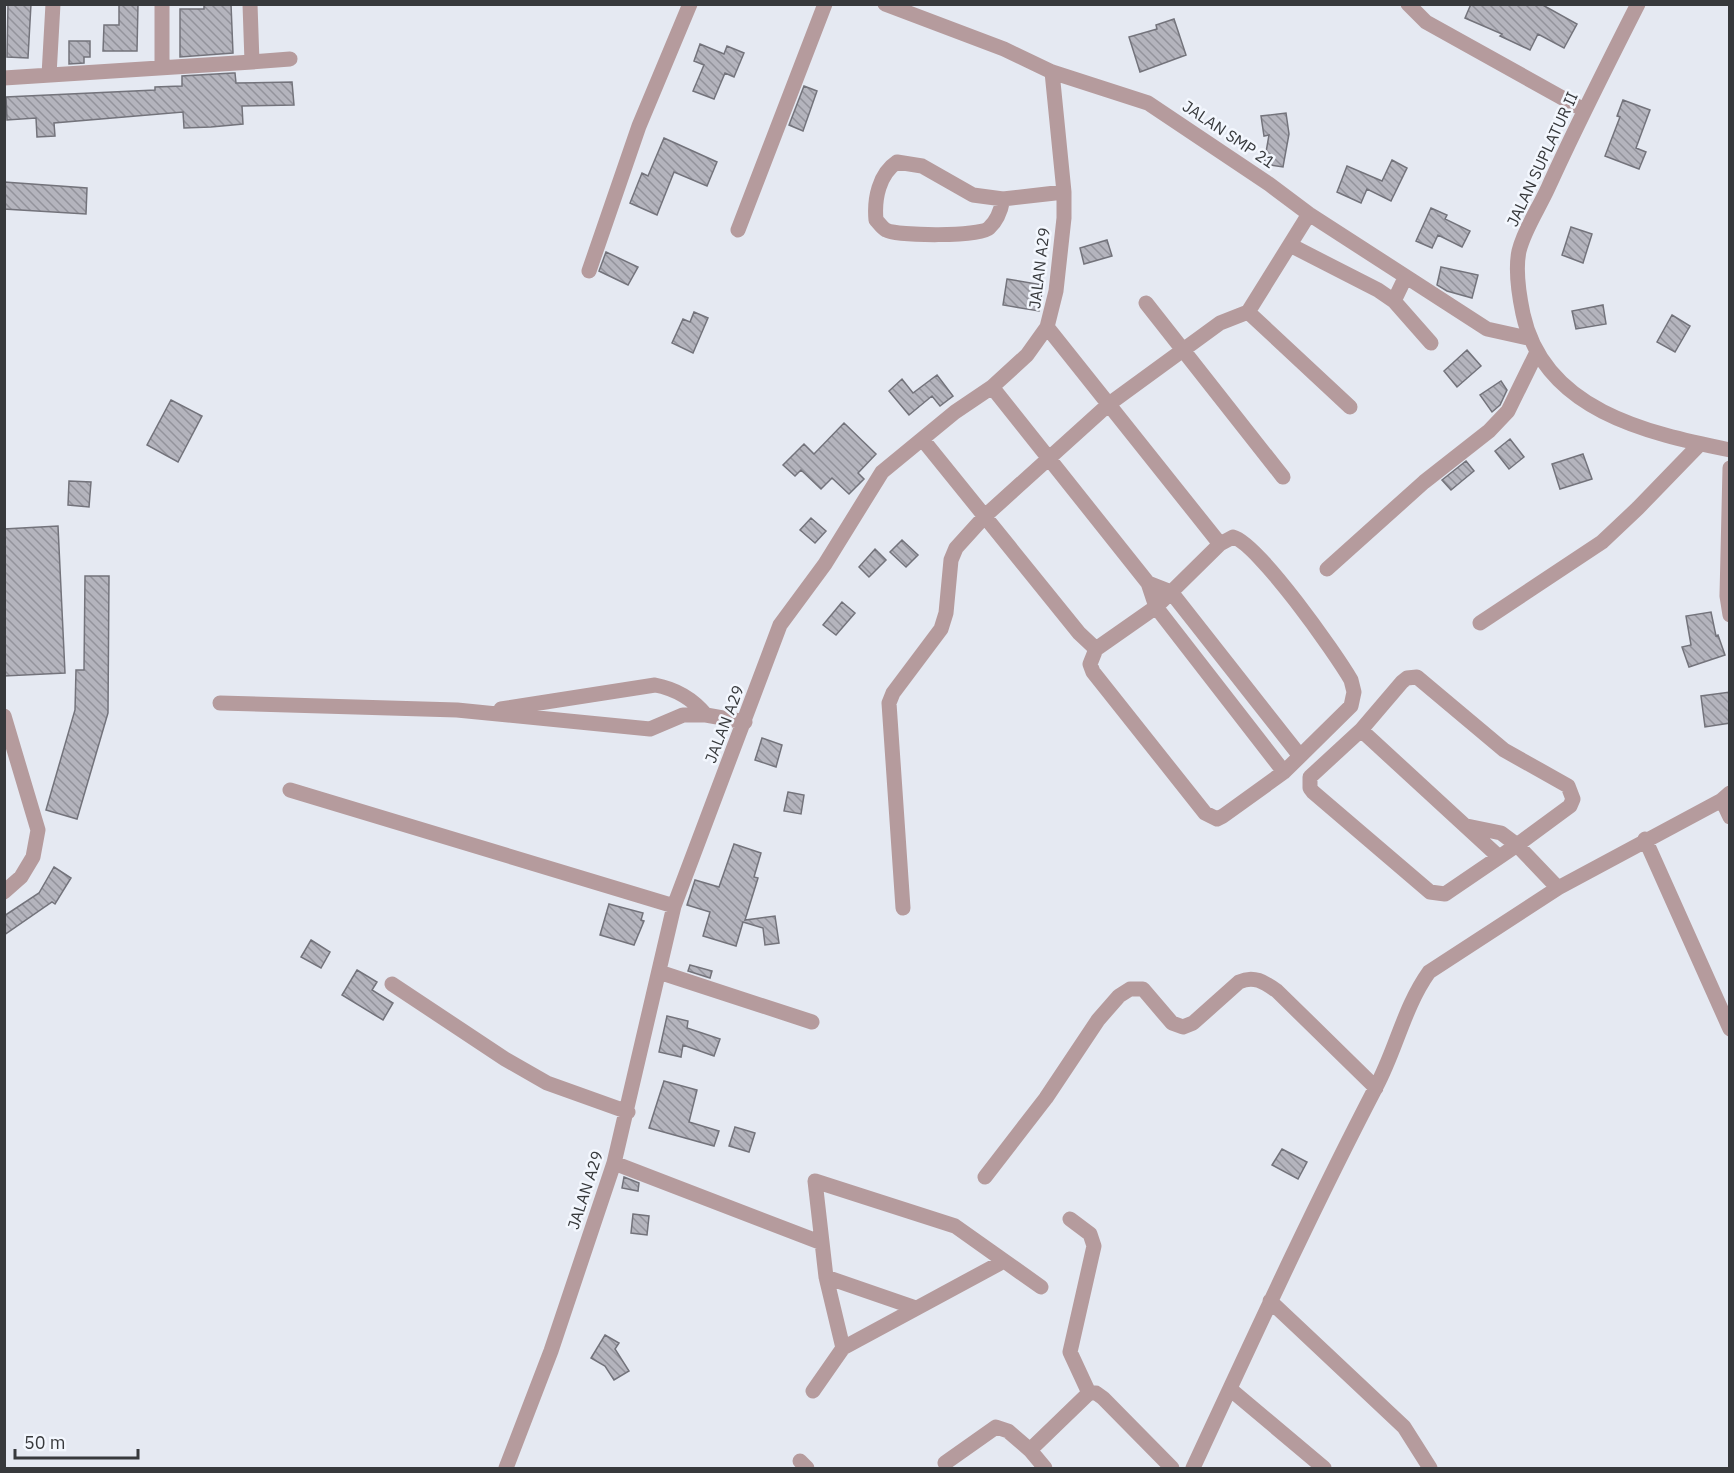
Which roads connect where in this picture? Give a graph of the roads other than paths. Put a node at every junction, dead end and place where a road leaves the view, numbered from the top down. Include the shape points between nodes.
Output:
1 (53, 4) edge
2 (162, 4) edge
3 (250, 4) edge
4 (690, 4) edge
5 (825, 4) edge
6 (885, 4) edge
7 (1408, 4) edge
8 (1638, 4) edge
9 (290, 59) dead end
10 (252, 62) junction
11 (162, 67) junction
12 (1052, 72) junction
13 (49, 75) junction
14 (4, 78) edge
15 (1584, 110) junction
16 (1064, 192) junction
17 (1003, 199) junction
18 (1309, 214) junction
19 (738, 230) dead end
20 (1290, 245) junction
21 (589, 271) dead end
22 (1406, 278) junction
23 (1394, 301) junction
24 (1146, 303) dead end
25 (1248, 312) junction
26 (1047, 327) junction
27 (1528, 338) junction
28 (1431, 343) dead end
29 (1185, 351) junction
30 (1536, 354) junction
31 (992, 387) junction
32 (1109, 404) junction
33 (1350, 407) dead end
34 (923, 440) junction
35 (1700, 444) junction
36 (1730, 450) edge
37 (1049, 461) junction
38 (1730, 468) edge
39 (1283, 477) dead end
40 (985, 516) junction
41 (1220, 544) junction
42 (1327, 569) dead end
43 (1149, 583) junction
44 (1171, 592) junction
45 (1156, 607) junction
46 (1730, 615) edge
47 (1480, 623) dead end
48 (1096, 649) junction
49 (220, 703) dead end
50 (480, 712) junction
51 (706, 715) junction
52 (4, 716) edge
53 (745, 722) junction
54 (1361, 730) junction
55 (1300, 756) junction
56 (1284, 772) junction
57 (290, 790) dead end
58 (1726, 796) edge
59 (1730, 816) edge
60 (1467, 826) junction
61 (1645, 839) junction
62 (1517, 845) junction
63 (1498, 856) junction
64 (1558, 888) junction
65 (4, 892) edge
66 (674, 906) junction
67 (903, 908) dead end
68 (659, 972) junction
69 (392, 984) dead end
70 (812, 1022) dead end
71 (1730, 1029) edge
72 (1376, 1088) junction
73 (628, 1112) junction
74 (614, 1163) junction
75 (986, 1177) dead end
76 (1070, 1219) dead end
77 (822, 1243) junction
78 (1004, 1261) junction
79 (826, 1277) junction
80 (1041, 1287) dead end
81 (1270, 1301) junction
82 (916, 1308) junction
83 (843, 1348) junction
84 (1230, 1389) junction
85 (813, 1391) dead end
86 (1089, 1393) junction
87 (1030, 1450) junction
88 (945, 1463) dead end
89 (506, 1468) edge
90 (1045, 1468) edge
91 (1172, 1468) edge
92 (1193, 1468) edge
93 (1324, 1468) edge
94 (1430, 1468) edge

1 - 13 street
2 - 11 street
3 - 10 street
4 - 21 street via 639,126
5 - 19 street
6 - 12 street, JALAN SMP 21 via 1004,49
7 - 15 street via 1426,22
8 - 15 street, JALAN SUPLATUR II
9 - 10 street
10 - 11 street
11 - 13 street
12 - 16 street, JALAN A29
12 - 18 street, JALAN SMP 21 via 1148,103
13 - 14 street
15 - 27 street, JALAN SUPLATUR II via 1519,250 1519,295
16 - 17 street
16 - 26 street, JALAN A29 via 1056,291
17 - 17 street via 973,195 922,165 897,162 889,167 881,182 876,220 887,231 980,233 989,229 1000,214
18 - 20 street
18 - 22 street, JALAN SMP 21
20 - 23 street
20 - 25 street
22 - 23 street
22 - 27 street, JALAN SMP 21 via 1487,329
23 - 28 street
24 - 29 street
25 - 29 street via 1220,323
25 - 33 street
26 - 31 street, JALAN A29 via 1026,356
26 - 32 street
27 - 30 street, JALAN SUPLATUR II
29 - 32 street
29 - 39 street
30 - 35 street, JALAN SUPLATUR II via 1578,398 1630,425
30 - 42 street via 1508,411 1489,431 1424,482
31 - 34 street, JALAN A29
31 - 37 street
32 - 37 street
32 - 41 street
34 - 40 street
34 - 53 street, JALAN A29 via 882,472 825,564 780,625
35 - 36 street, JALAN SUPLATUR II
35 - 47 street via 1602,542
37 - 40 street
37 - 43 street
38 - 46 street via 1726,596
40 - 48 street
40 - 67 street via 956,548 951,560 941,629 889,703
41 - 44 street
41 - 55 street via 1233,537 1248,545 1302,609 1351,680 1351,706
43 - 44 street
43 - 45 street
44 - 45 street
44 - 55 street
45 - 48 street
45 - 56 street
48 - 56 street via 1090,664 1093,672 1212,818 1223,816
49 - 50 street
50 - 51 street via 650,729 683,715
50 - 51 street via 655,685 674,689
51 - 53 street
52 - 65 street via 38,830 33,857 21,877
53 - 66 street, JALAN A29
54 - 60 street
54 - 62 street via 1407,678 1417,677 1504,750 1560,779 1571,792 1570,806
54 - 63 street via 1310,777 1313,792 1430,892 1440,896
55 - 56 street
57 - 66 street
58 - 59 street
58 - 61 street
60 - 62 street via 1501,834
60 - 63 street
61 - 64 street
61 - 71 street
62 - 63 street
62 - 64 street
64 - 72 street via 1429,972 1416,990
66 - 68 street, JALAN A29
68 - 70 street
68 - 73 street, JALAN A29
69 - 73 street via 547,1083
72 - 75 street via 1277,991 1261,981 1247,978 1239,982 1193,1023 1183,1027 1172,1023 1143,989 1130,989 1098,1020 1041,1106
72 - 81 street
73 - 74 street, JALAN A29
74 - 77 street
74 - 89 street, JALAN A29 via 551,1351
76 - 86 street via 1090,1234 1094,1246 1070,1352
77 - 78 street via 815,1181 955,1226
77 - 79 street
78 - 80 street
78 - 82 street
79 - 82 street
79 - 83 street
81 - 84 street
81 - 94 street via 1404,1427
82 - 83 street
83 - 85 street
84 - 92 street
84 - 93 street
86 - 87 street
86 - 91 street via 1103,1398
87 - 88 street via 1008,1431 996,1427
87 - 90 street

